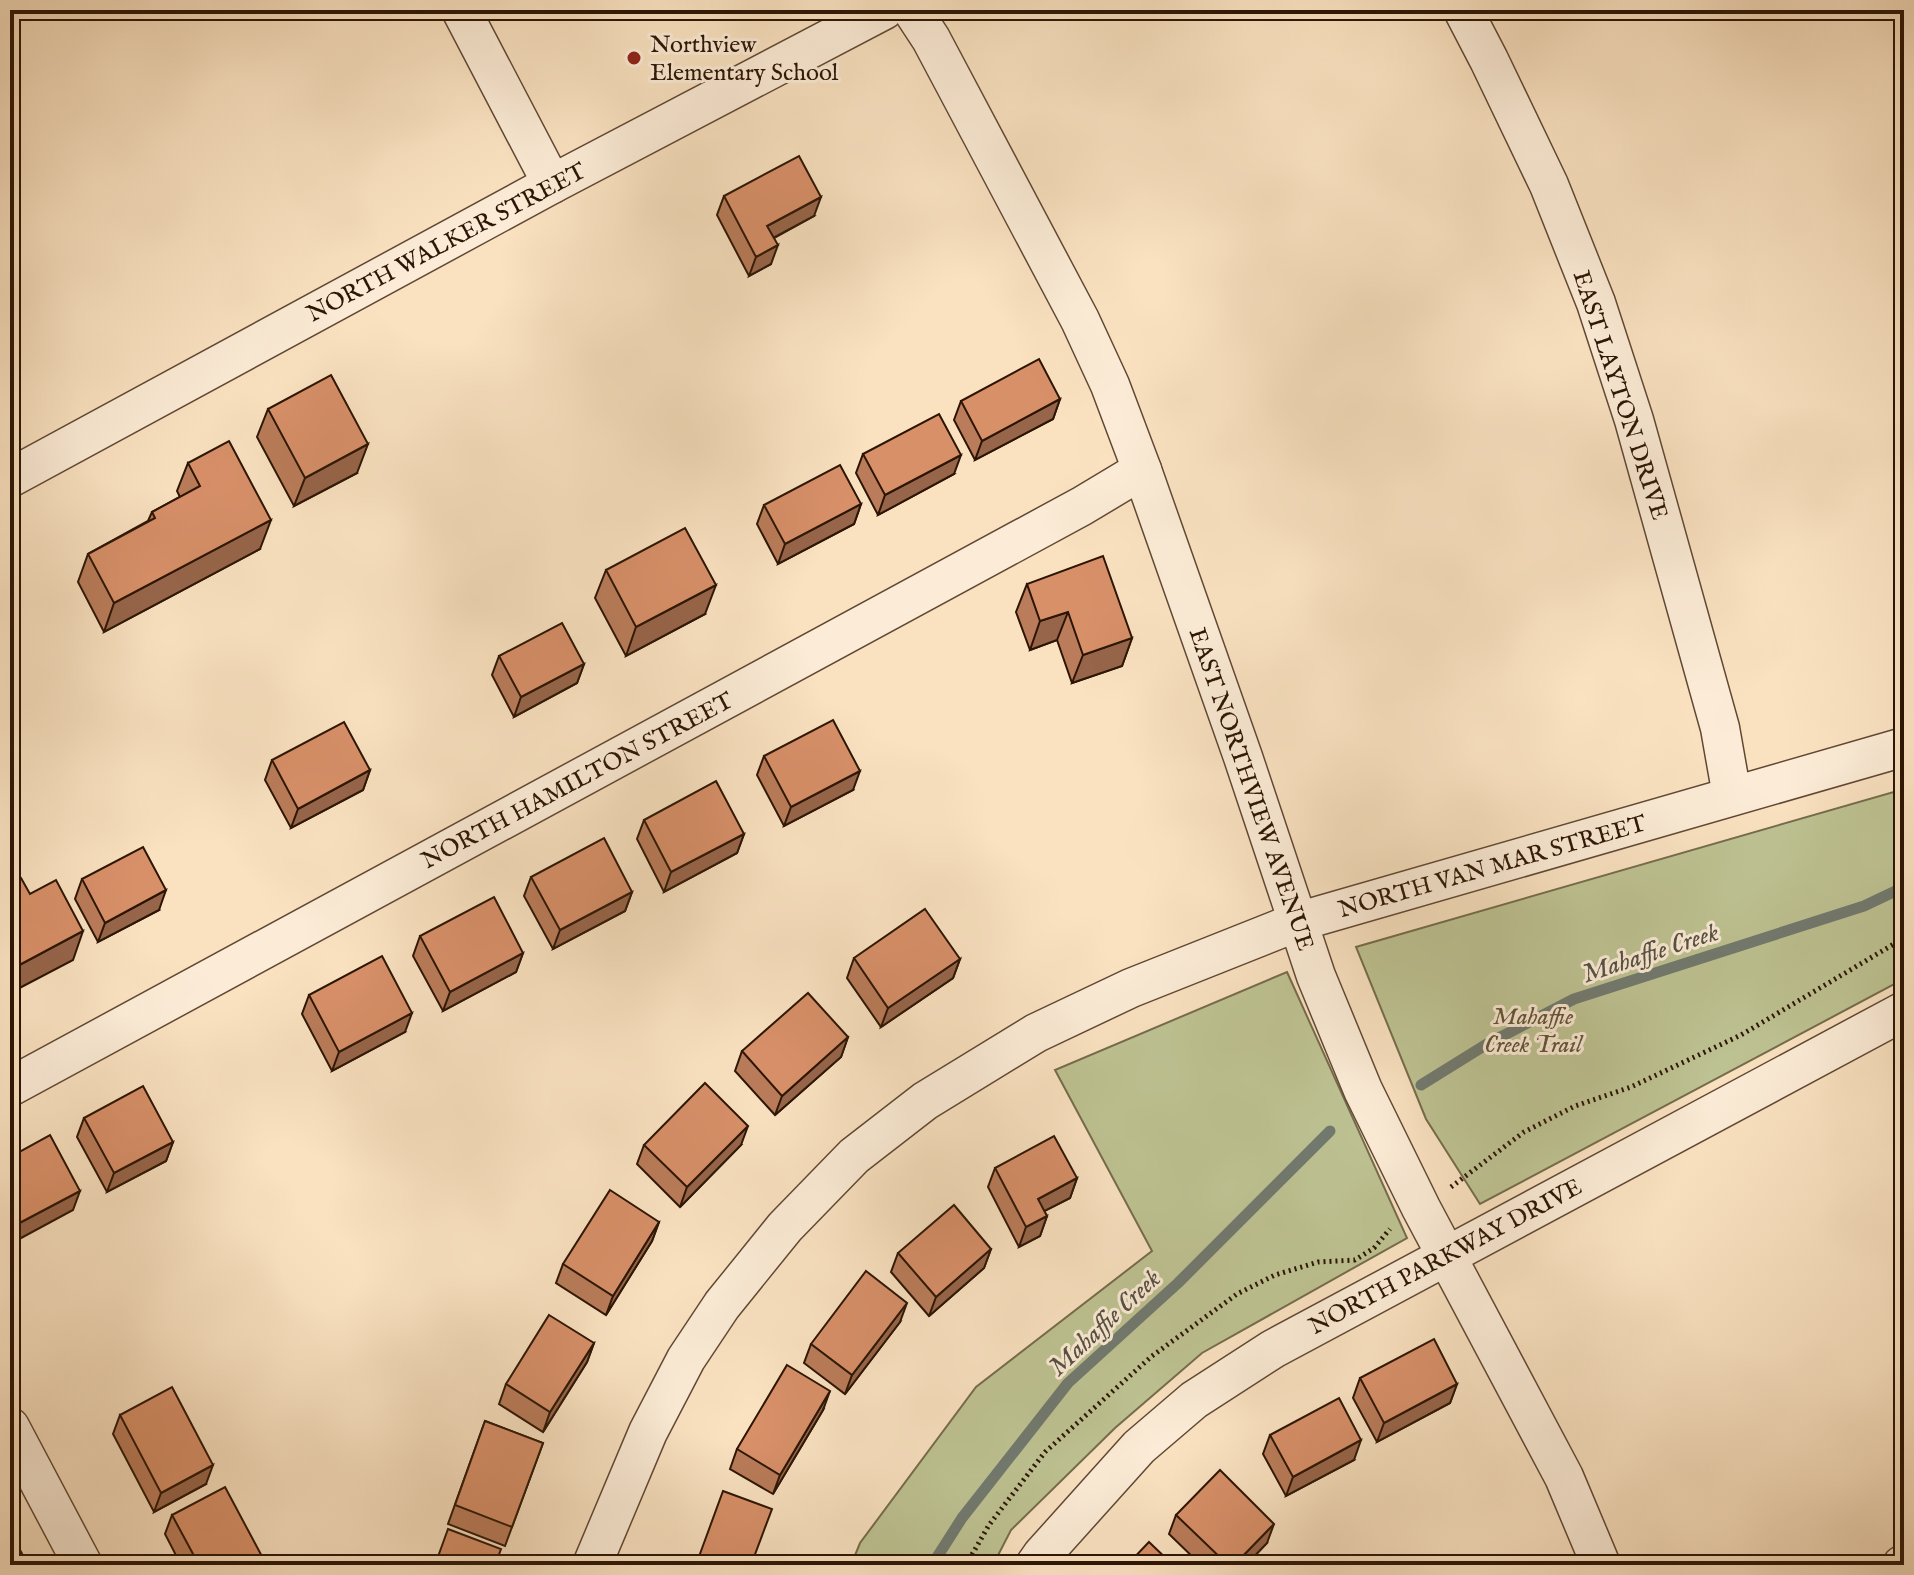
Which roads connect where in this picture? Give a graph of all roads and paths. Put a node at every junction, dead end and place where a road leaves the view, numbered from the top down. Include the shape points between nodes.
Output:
1 (461, 10) edge
2 (884, 10) edge
3 (912, 10) edge
4 (1463, 10) edge
5 (552, 184) junction
6 (1142, 470) junction
7 (10, 478) edge
8 (1904, 747) edge
9 (1732, 796) junction
10 (1297, 922) junction
11 (1904, 1011) edge
12 (10, 1087) edge
13 (1446, 1255) junction
14 (10, 1427) edge
15 (83, 1565) edge
16 (592, 1565) edge
17 (1035, 1565) edge
18 (1601, 1565) edge

1 - 5 street
2 - 5 street, NORTH WALKER STREET
3 - 6 street, EAST NORTHVIEW AVENUE via 1080,320
4 - 9 street, EAST LAYTON DRIVE via 1549,185 1596,303 1720,728
5 - 7 street, NORTH WALKER STREET
6 - 10 street, EAST NORTHVIEW AVENUE
6 - 12 street, NORTH HAMILTON STREET
8 - 9 street, NORTH VAN MAR STREET
9 - 10 street, NORTH VAN MAR STREET
10 - 13 street, EAST NORTHVIEW AVENUE via 1363,1090
10 - 16 street, NORTH VAN MAR STREET via 1131,988 1036,1033 925,1101 854,1156 785,1227 686,1359 648,1432
11 - 13 street, NORTH PARKWAY DRIVE
13 - 17 street, NORTH PARKWAY DRIVE via 1273,1349 1194,1400 1139,1447
13 - 18 street, EAST NORTHVIEW AVENUE via 1564,1477
14 - 15 street

